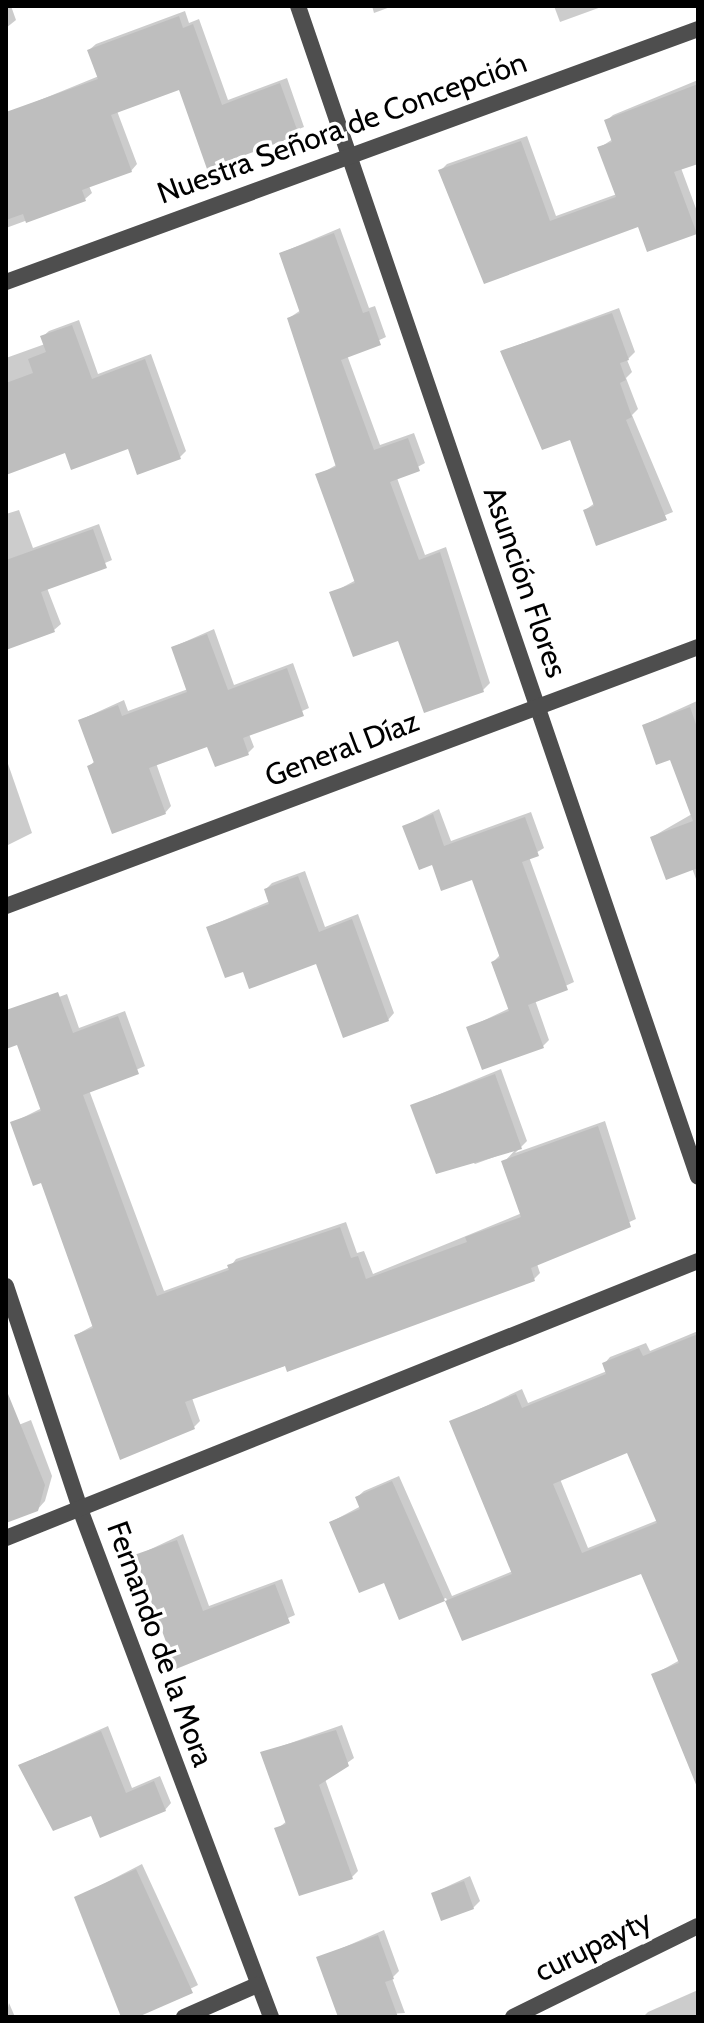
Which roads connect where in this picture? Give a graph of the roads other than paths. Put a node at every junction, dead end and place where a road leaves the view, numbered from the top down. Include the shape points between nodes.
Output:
1 (298, 6) edge
2 (698, 29) edge
3 (350, 153) junction
4 (6, 282) edge
5 (698, 647) edge
6 (538, 705) junction
7 (6, 906) edge
8 (698, 1177) edge
9 (698, 1261) edge
10 (6, 1286) edge
11 (80, 1509) junction
12 (6, 1538) edge
13 (698, 1926) edge
14 (257, 1985) junction
15 (184, 2017) edge
16 (271, 2017) edge
17 (513, 2017) edge

1 - 3 street, Asunción Flores
2 - 3 street, Nuestra Señora de Concepción
3 - 4 street, Nuestra Señora de Concepción
3 - 6 street, Asunción Flores
5 - 6 street, General Díaz
6 - 7 street, General Díaz
6 - 8 street, Asunción Flores
9 - 11 street
10 - 11 street, Fernando de la Mora
11 - 12 street
11 - 14 street, Fernando de la Mora
13 - 17 street, curupayty
14 - 15 street
14 - 16 street, Fernando de la Mora

